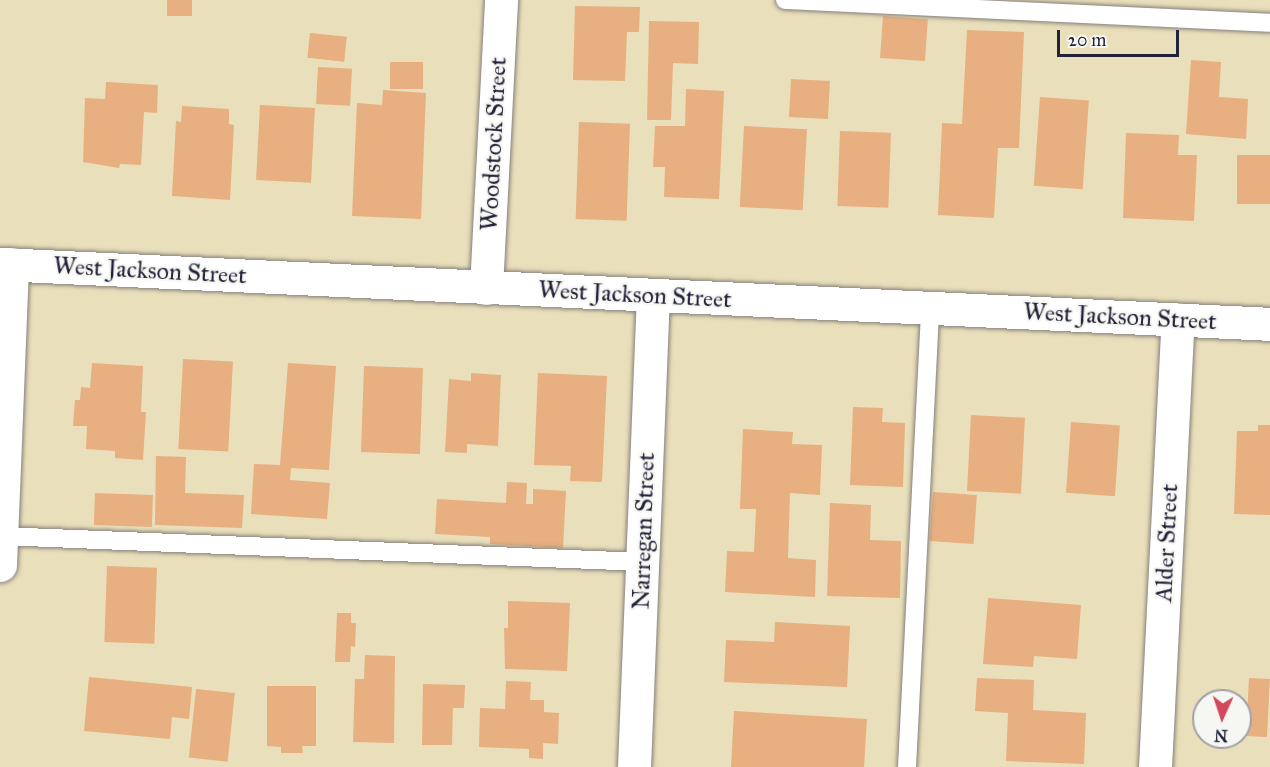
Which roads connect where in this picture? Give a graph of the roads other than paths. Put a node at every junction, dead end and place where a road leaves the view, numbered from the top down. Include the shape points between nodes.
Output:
1 (501, 0) edge
2 (785, 0) edge
3 (1270, 23) edge
4 (6, 264) edge
5 (486, 288) junction
6 (653, 295) junction
7 (930, 308) junction
8 (1178, 320) junction
9 (1270, 324) edge
10 (1, 550) edge
11 (642, 562) junction
12 (634, 767) edge
13 (907, 767) edge
14 (1155, 767) edge

1 - 5 street, Woodstock Street
2 - 3 lane
4 - 5 street, West Jackson Street
4 - 10 street
5 - 6 street, West Jackson Street
6 - 7 street, West Jackson Street
6 - 11 street, Narregan Street
7 - 8 street, West Jackson Street
7 - 13 lane
8 - 9 street, West Jackson Street
8 - 14 street, Alder Street
10 - 11 lane
11 - 12 street, Narregan Street

